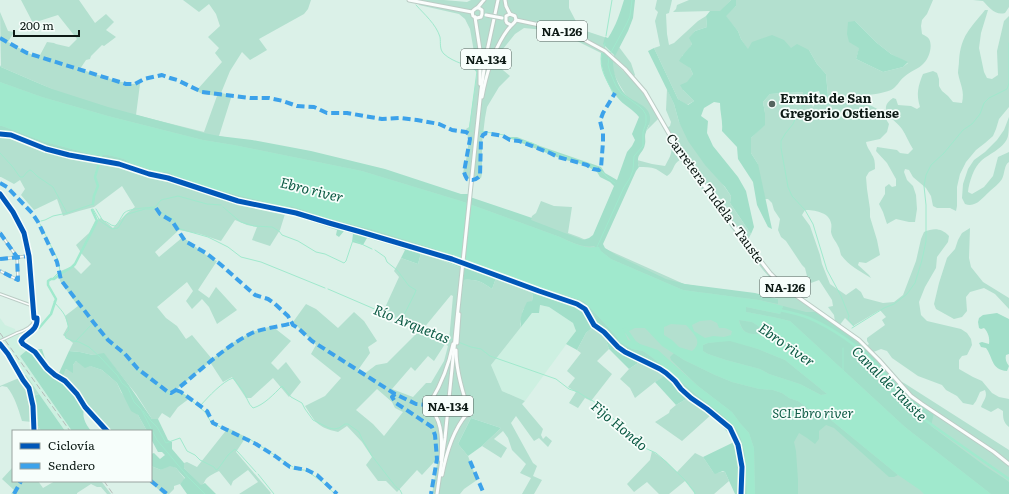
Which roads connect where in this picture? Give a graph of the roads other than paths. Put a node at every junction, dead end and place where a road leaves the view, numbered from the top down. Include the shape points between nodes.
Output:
1 (409, 0) edge
2 (484, 0) edge
3 (498, 0) edge
4 (505, 0) edge
5 (477, 8) junction
6 (472, 12) junction
7 (484, 14) junction
8 (510, 14) junction
9 (475, 17) junction
10 (504, 18) junction
11 (516, 20) junction
12 (511, 25) junction
13 (478, 118) junction
14 (476, 137) junction
15 (0, 194) edge
16 (0, 233) edge
17 (29, 256) junction
18 (16, 257) junction
19 (0, 259) edge
20 (0, 271) edge
21 (0, 294) edge
22 (459, 304) junction
23 (33, 306) junction
24 (457, 318) junction
25 (0, 343) edge
26 (431, 401) junction
27 (467, 405) junction
28 (439, 407) junction
29 (458, 409) junction
30 (433, 412) junction
31 (466, 415) junction
32 (1009, 464) edge
33 (436, 494) edge

1 - 6 main road
2 - 5 main road
3 - 13 main road, NA-134 via 486,56
4 - 8 main road
5 - 6 main road
5 - 7 main road
6 - 9 main road
7 - 9 main road via 479,18
7 - 10 main road, bridge
8 - 10 main road
8 - 11 main road via 515,16
9 - 14 main road via 481,60
10 - 12 main road
11 - 12 main road
11 - 32 main road, Carretera Tudela - Tauste / NA-126 via 569,33 605,51 613,58 645,92 679,151 770,273 781,284 859,340 911,396
12 - 13 main road via 489,67
13 - 14 main road, NA-134
14 - 22 main road, NA-134
15 - 17 street via 24,233
16 - 18 street
17 - 18 street
17 - 23 street
18 - 19 street
18 - 20 street via 18,280
21 - 23 street
22 - 24 main road, NA-134
22 - 27 main road via 456,366
23 - 25 street, bridge via 32,325
24 - 26 main road via 450,359
24 - 33 main road, NA-134 via 446,438
26 - 28 main road via 436,402
26 - 30 main road via 427,407
27 - 29 main road via 462,405
27 - 31 main road via 470,410
28 - 29 main road, bridge
28 - 30 main road
29 - 31 main road via 461,414
30 - 33 main road via 441,432
31 - 33 main road via 450,443

